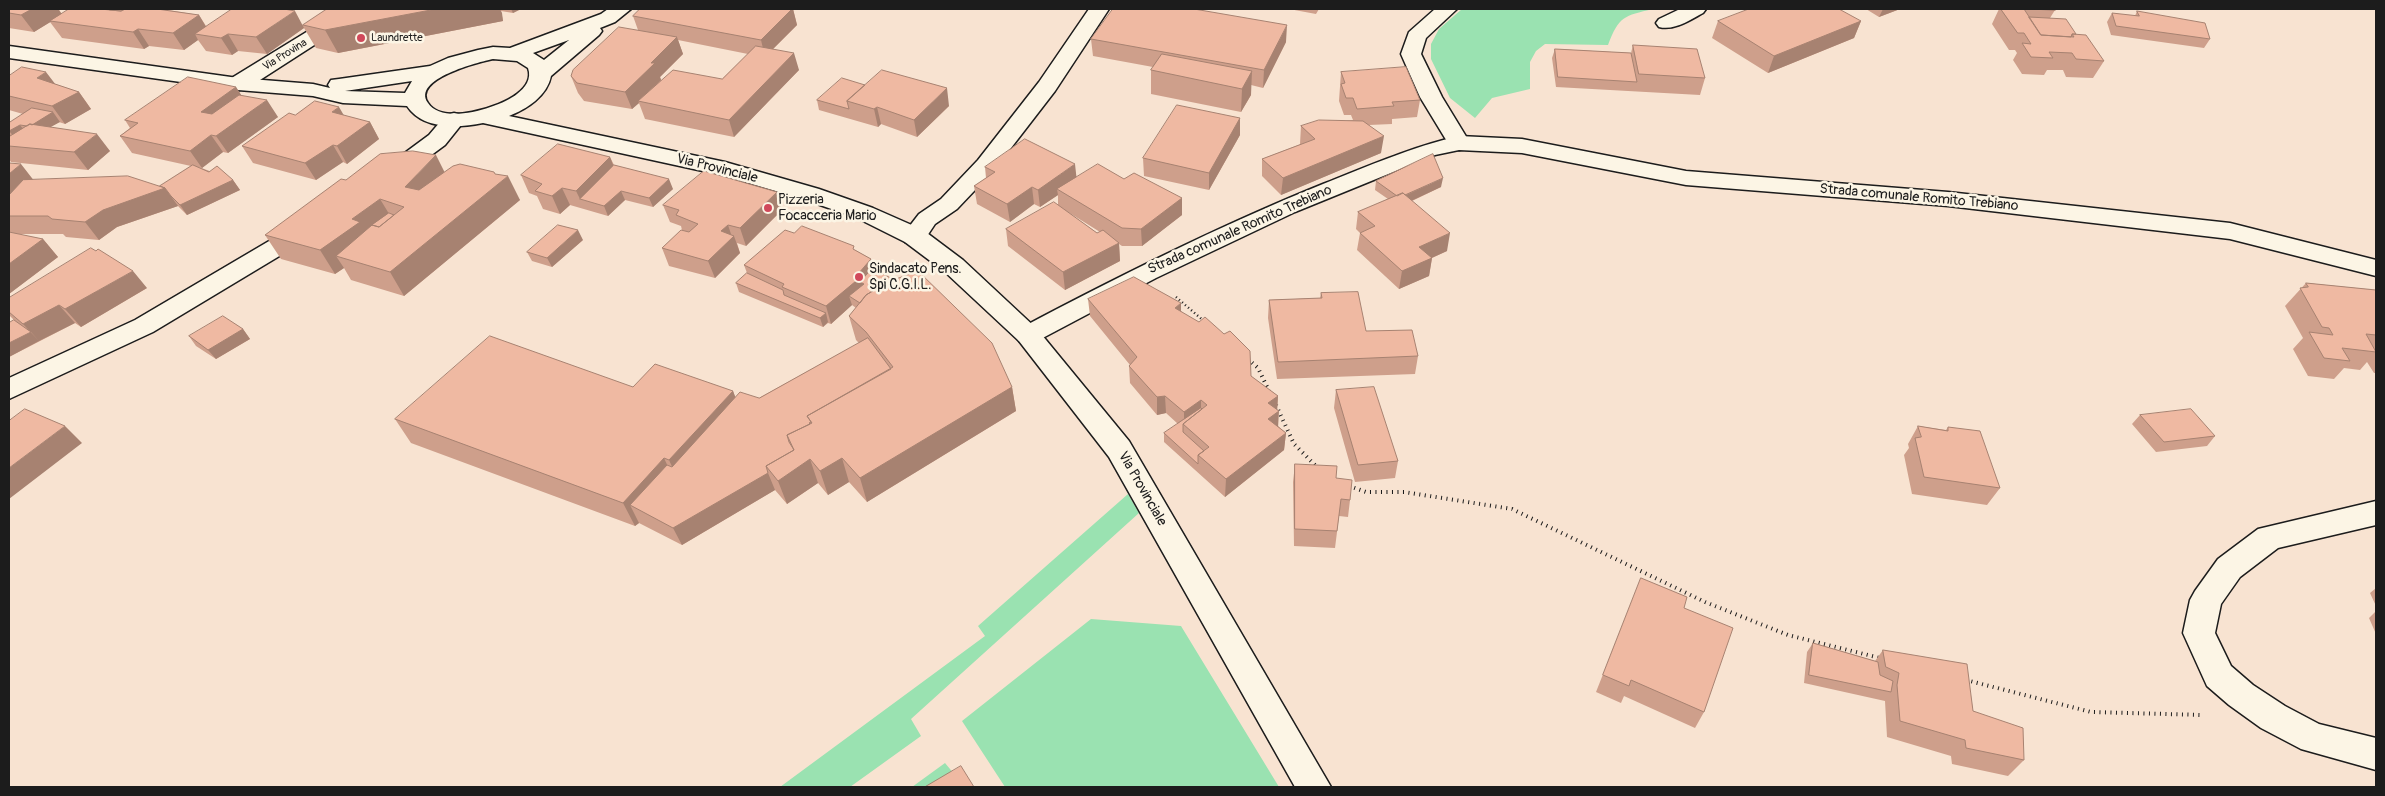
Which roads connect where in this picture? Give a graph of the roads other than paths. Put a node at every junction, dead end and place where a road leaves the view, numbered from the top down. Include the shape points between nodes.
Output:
1 (357, 9) edge
2 (1099, 9) edge
3 (1447, 9) edge
4 (1696, 9) edge
5 (614, 14) edge
6 (1666, 23) dead end
7 (9, 52) edge
8 (512, 54) junction
9 (434, 72) junction
10 (541, 73) junction
11 (238, 84) junction
12 (313, 90) junction
13 (528, 97) junction
14 (415, 100) junction
15 (484, 117) junction
16 (454, 120) junction
17 (575, 136) junction
18 (1460, 143) junction
19 (368, 189) edge
20 (328, 216) edge
21 (914, 236) junction
22 (2376, 268) edge
23 (1028, 336) junction
24 (9, 389) edge
25 (2376, 513) edge
26 (2376, 754) edge
27 (1314, 787) edge

1 - 11 street, Via Provina
2 - 21 street via 1047,86 986,165
3 - 18 street via 1416,36 1411,54 1431,97
4 - 6 street
5 - 8 street
5 - 10 street
7 - 11 street
8 - 9 street via 472,57
8 - 10 street via 532,61
9 - 12 street
9 - 14 street via 419,86
10 - 13 street via 540,81
11 - 12 street
12 - 14 street via 343,97
13 - 15 street via 508,109
13 - 17 street, Via Provinciale
14 - 16 street via 426,115
15 - 16 street
15 - 17 street
16 - 19 street via 436,140
17 - 21 street, Via Provinciale via 725,170 801,192 866,213
18 - 22 street, Strada comunale Romito Trebiano via 1522,146 1686,178 1948,199 2230,231
18 - 23 street, Strada comunale Romito Trebiano via 1428,150 1287,207 1147,272
20 - 24 street via 144,326
21 - 23 street, Via Provinciale via 954,266
23 - 27 street, Via Provinciale via 1119,449
25 - 26 street via 2269,538 2229,568 2206,600 2199,633 2219,676 2249,701 2313,738

